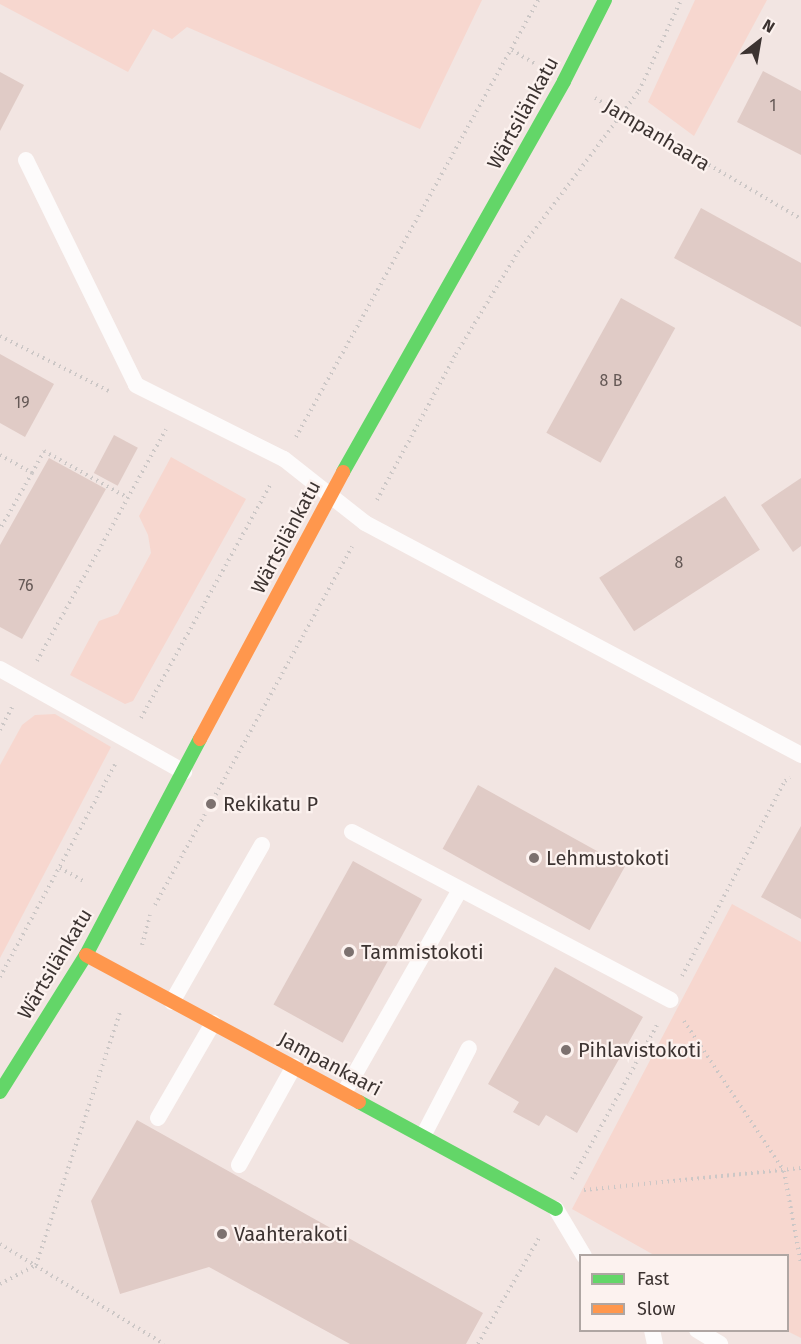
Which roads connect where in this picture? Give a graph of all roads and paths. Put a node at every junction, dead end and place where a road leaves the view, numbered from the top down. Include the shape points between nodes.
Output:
1 (538, 0) edge
2 (605, 0) edge
3 (681, 0) edge
4 (512, 50) junction
5 (564, 81) junction
6 (623, 114) junction
7 (26, 160) dead end
8 (801, 219) edge
9 (0, 336) edge
10 (120, 397) dead end
11 (178, 407) junction
12 (0, 455) edge
13 (284, 459) junction
14 (32, 473) junction
15 (331, 493) junction
16 (128, 498) junction
17 (365, 523) junction
18 (0, 529) edge
19 (0, 669) edge
20 (25, 683) junction
21 (129, 739) junction
22 (801, 755) edge
23 (184, 772) junction
24 (352, 832) dead end
25 (262, 845) dead end
26 (459, 891) junction
27 (86, 954) junction
28 (0, 977) edge
29 (131, 981) junction
30 (670, 1000) joint
31 (172, 1002) junction
32 (213, 1023) junction
33 (469, 1048) dead end
34 (294, 1066) junction
35 (0, 1092) edge
36 (344, 1094) junction
37 (158, 1118) dead end
38 (423, 1136) junction
39 (239, 1165) dead end
40 (801, 1168) edge
41 (784, 1171) junction
42 (577, 1191) dead end
43 (556, 1209) junction
44 (0, 1244) edge
45 (583, 1254) edge
46 (801, 1264) edge
47 (36, 1265) junction
48 (0, 1284) edge
49 (700, 1332) edge
50 (164, 1344) edge
51 (478, 1344) edge
52 (720, 1344) edge

1 - 4 path
2 - 5 street, Wärtsilänkatu
3 - 6 path via 639,91
4 - 5 path, Jampanhaara
4 - 13 path
5 - 6 path, Jampanhaara
5 - 15 street, Wärtsilänkatu
6 - 8 path, Jampanhaara
6 - 17 path via 518,252 456,354
7 - 11 lane via 136,385
9 - 10 path
11 - 13 lane
11 - 16 path
12 - 14 path
13 - 15 lane
13 - 21 path
14 - 16 path via 44,451
14 - 18 path
15 - 17 lane
15 - 23 street, Wärtsilänkatu
16 - 20 path
17 - 22 lane
17 - 29 path via 148,917
19 - 20 lane
20 - 21 lane
21 - 23 lane
21 - 28 path
23 - 27 street, Wärtsilänkatu
24 - 26 lane
25 - 31 lane
26 - 30 lane
26 - 36 lane
27 - 29 street, Jampankaari
27 - 35 street, Wärtsilänkatu
29 - 31 street, Jampankaari
29 - 47 path
30 - 41 path
31 - 32 street, Jampankaari
32 - 34 street, Jampankaari
32 - 37 lane
33 - 38 lane
34 - 36 street, Jampankaari
34 - 39 lane
36 - 38 street, Jampankaari
38 - 43 street, Jampankaari
40 - 41 path
41 - 42 path
41 - 46 path
43 - 45 lane
43 - 51 path
44 - 47 path
47 - 48 path
47 - 50 path
49 - 52 lane

